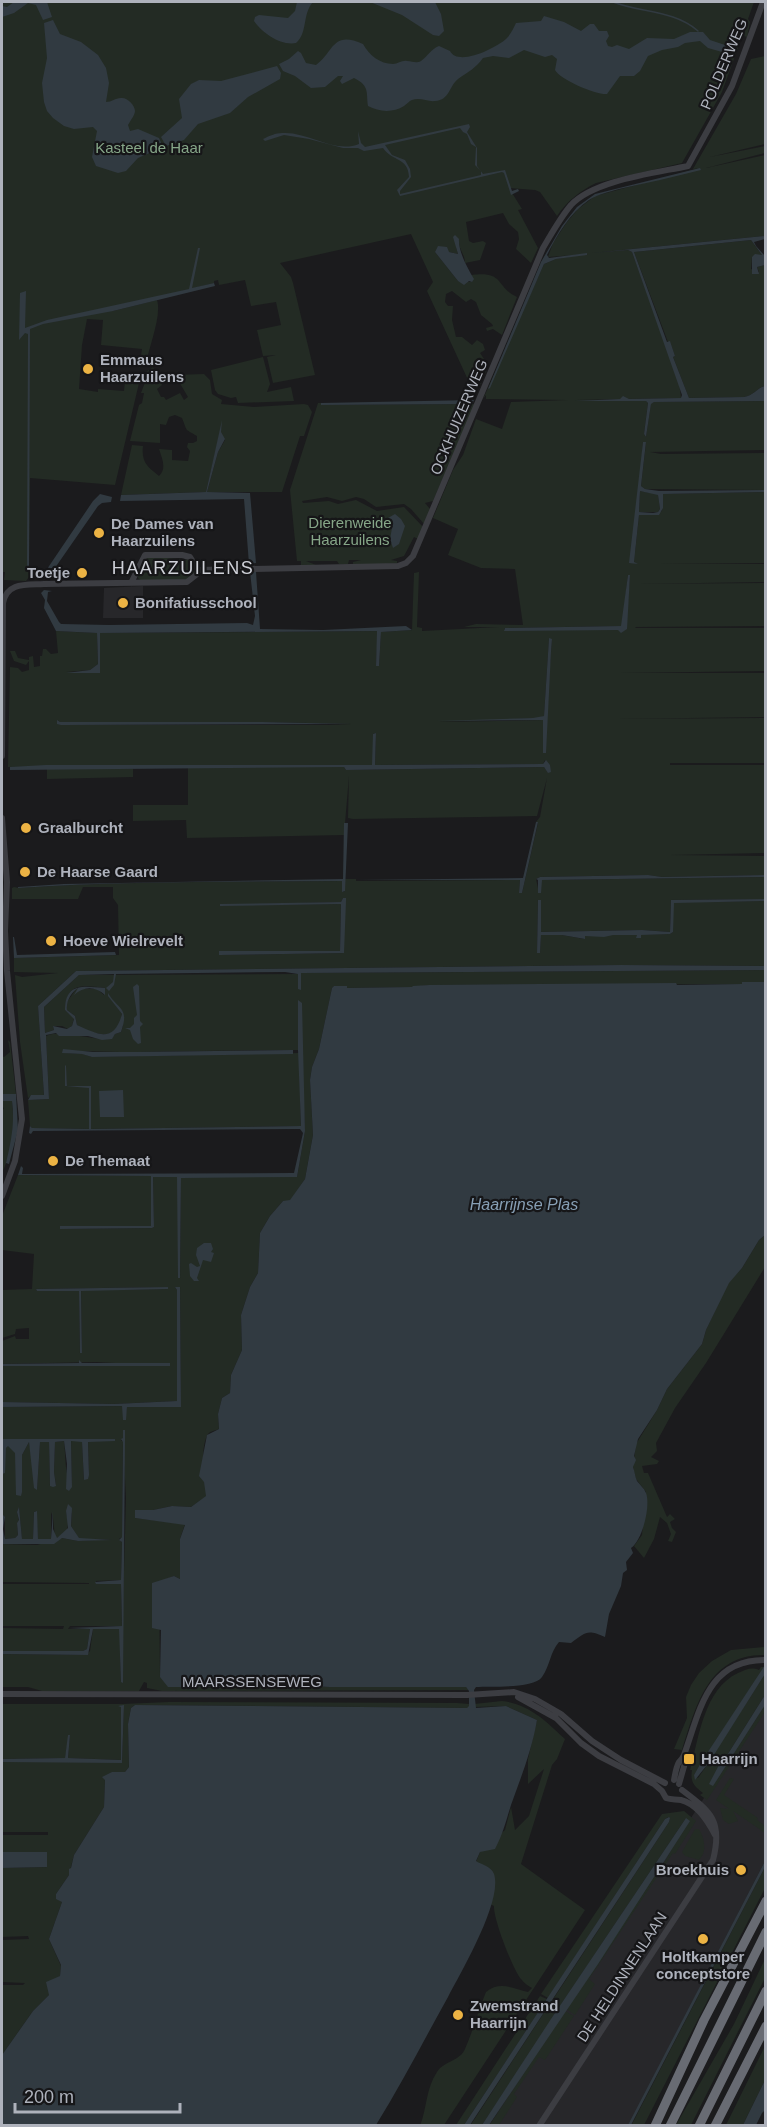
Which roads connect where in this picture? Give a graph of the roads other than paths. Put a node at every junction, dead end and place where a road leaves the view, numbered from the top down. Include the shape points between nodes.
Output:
1 (763, 2) edge
2 (688, 166) joint
3 (198, 570) junction
4 (131, 583) junction
5 (2, 756) edge
6 (2, 818) edge
7 (2, 1196) edge
8 (764, 1659) edge
9 (503, 1693) junction
10 (2, 1694) edge
11 (665, 1783) junction
12 (678, 1785) junction
13 (662, 1791) junction
14 (675, 1800) junction
15 (717, 1839) junction
16 (765, 1901) edge
17 (765, 1932) edge
18 (765, 1991) edge
19 (765, 2026) edge
20 (539, 2126) edge
21 (654, 2126) edge
22 (670, 2126) edge
23 (699, 2126) edge
24 (717, 2126) edge

1 - 2 street, POLDERWEG via 732,86
2 - 3 street, OCKHUIZERWEG via 588,192 558,222 543,248 422,538 406,563
3 - 4 street via 187,582
3 - 4 street via 190,556 144,555
4 - 5 street via 22,585 5,594
6 - 7 street via 7,971 22,1119 15,1161
8 - 12 street via 743,1662 722,1674 710,1688 679,1762
9 - 10 street, MAARSSENSEWEG
9 - 11 street, MAARSSENSEWEG via 514,1692 543,1702 612,1755
9 - 13 street, MAARSSENSEWEG via 544,1710 592,1751
11 - 12 street
11 - 13 street
12 - 14 street via 680,1796
12 - 15 street via 711,1817
13 - 14 street via 666,1798
14 - 15 street via 682,1800 701,1813
15 - 20 street, DE HELDINNENLAAN via 713,1860
16 - 21 highway
17 - 22 highway
18 - 23 highway
19 - 24 highway

